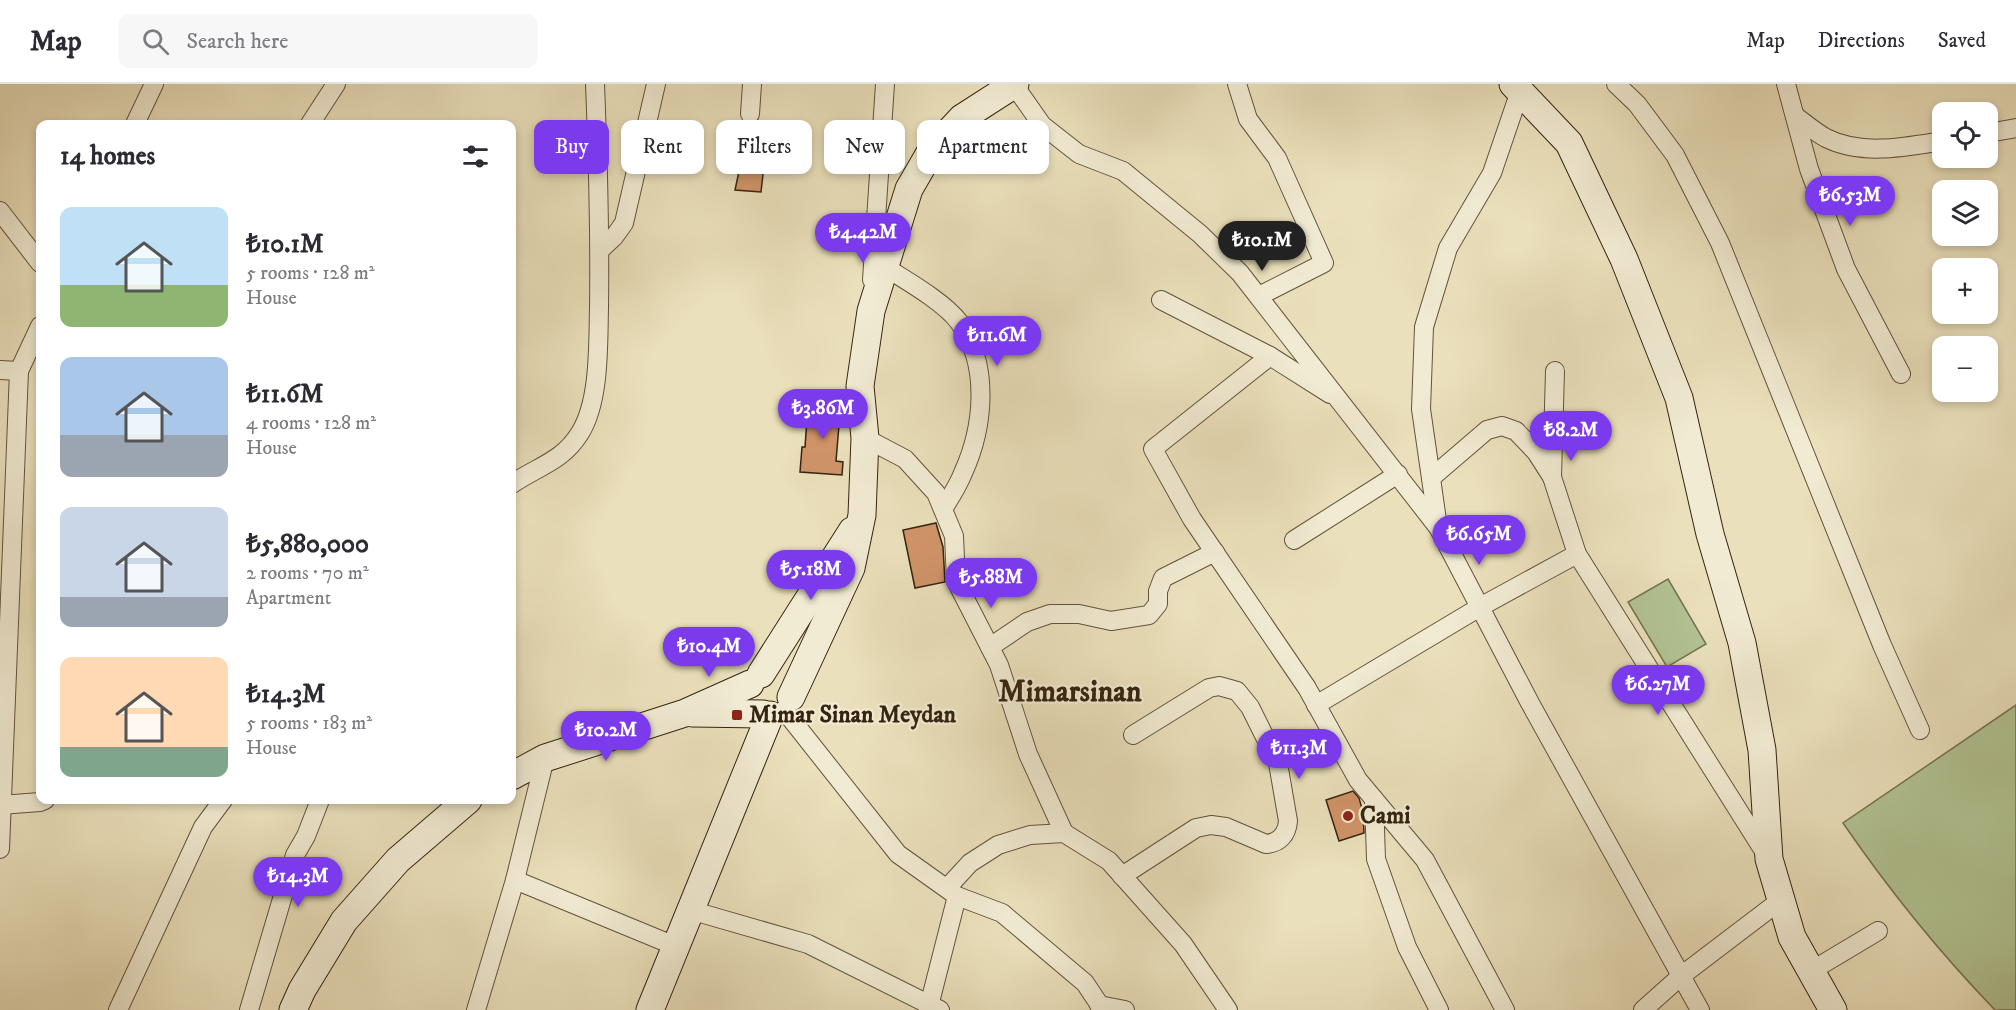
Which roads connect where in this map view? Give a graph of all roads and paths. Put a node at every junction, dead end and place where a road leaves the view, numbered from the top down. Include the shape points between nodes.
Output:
1 (154, 84) edge
2 (336, 84) edge
3 (595, 84) edge
4 (656, 84) edge
5 (752, 84) edge
6 (885, 84) edge
7 (1014, 84) edge
8 (1237, 84) edge
9 (1616, 84) edge
10 (1786, 84) edge
11 (1517, 88) edge
12 (750, 114) dead end
13 (1795, 116) junction
14 (137, 120) edge
15 (313, 120) edge
16 (2016, 128) edge
17 (1998, 131) edge
18 (1932, 143) edge
19 (0, 211) edge
20 (600, 250) junction
21 (36, 258) edge
22 (885, 267) junction
23 (1259, 296) junction
24 (1161, 300) dead end
25 (871, 311) junction
26 (36, 334) edge
27 (1270, 356) junction
28 (0, 370) edge
29 (19, 370) junction
30 (1555, 371) dead end
31 (1901, 374) dead end
32 (1341, 401) junction
33 (865, 438) junction
34 (1398, 474) junction
35 (1552, 477) junction
36 (1431, 478) junction
37 (516, 481) edge
38 (943, 509) junction
39 (862, 515) junction
40 (1438, 527) junction
41 (1294, 540) dead end
42 (1215, 552) junction
43 (1577, 554) junction
44 (1480, 606) junction
45 (990, 646) junction
46 (756, 679) junction
47 (1316, 705) junction
48 (777, 709) junction
49 (685, 713) junction
50 (1920, 730) dead end
51 (1133, 735) dead end
52 (545, 758) junction
53 (516, 774) edge
54 (1374, 799) junction
55 (36, 802) edge
56 (220, 804) edge
57 (318, 804) edge
58 (463, 804) edge
59 (1, 805) edge
60 (1064, 833) junction
61 (0, 849) edge
62 (1769, 859) junction
63 (1122, 876) junction
64 (515, 880) junction
65 (952, 892) junction
66 (1781, 900) junction
67 (690, 910) junction
68 (1878, 931) dead end
69 (675, 946) junction
70 (1811, 971) junction
71 (1681, 976) junction
72 (1101, 1007) edge
73 (933, 1008) edge
74 (118, 1010) edge
75 (249, 1010) edge
76 (293, 1010) edge
77 (476, 1010) edge
78 (650, 1010) edge
79 (1125, 1010) edge
80 (1228, 1010) edge
81 (1439, 1010) edge
82 (1505, 1010) edge
83 (1643, 1010) edge
84 (1700, 1010) edge
85 (1833, 1010) edge

1 - 14 street
2 - 15 street
3 - 20 street
4 - 20 street via 624,223
5 - 12 street
6 - 25 street
7 - 22 street via 962,118 931,151 909,189
7 - 23 street via 1042,125 1079,154 1123,171 1200,234
8 - 23 street via 1248,119 1277,158 1324,263
9 - 50 street via 1637,104 1675,155 1720,243
10 - 13 street
11 - 36 street via 1492,173 1448,248 1424,327 1421,409
11 - 62 street via 1569,143 1624,259 1679,398 1710,534 1742,643 1762,750
13 - 18 street via 1827,138 1865,149
13 - 31 street via 1809,169 1846,269
16 - 17 street
19 - 21 street
20 - 37 street via 596,368 586,421 564,453
22 - 25 street
22 - 38 street via 924,291 958,321 972,343 979,368 981,394 976,434 963,473
23 - 32 street
24 - 27 street
25 - 33 street via 860,386
26 - 29 street
27 - 32 street
27 - 42 street via 1153,449
28 - 29 street
29 - 59 street
30 - 35 street
32 - 34 street
33 - 38 street via 905,459 936,493
33 - 39 street
34 - 40 street
34 - 41 street
35 - 36 street via 1516,431 1502,426 1487,430
35 - 43 street
36 - 40 street
38 - 45 street via 954,536 956,581
39 - 46 street
39 - 48 street via 851,568
40 - 44 street
42 - 45 street via 1163,578 1158,604 1149,615 1111,621 1079,614 1050,614 1027,622
42 - 47 street
43 - 44 street
43 - 62 street
44 - 47 street
44 - 71 street
45 - 60 street via 1028,754
46 - 48 street via 748,691 751,706
46 - 48 street via 769,673 788,683
46 - 49 street
47 - 54 street via 1358,780
48 - 49 street
48 - 65 street via 898,854
48 - 67 street
49 - 52 street
51 - 63 street via 1209,688 1228,687 1237,691 1250,707 1278,763 1288,821 1284,835 1266,844 1226,827 1196,828
52 - 53 street
52 - 64 street
54 - 81 street via 1376,859 1407,947
54 - 82 street via 1425,860
55 - 59 street
56 - 74 street via 203,827
57 - 75 street via 295,855
58 - 76 street via 398,861 344,921
59 - 61 street
60 - 63 street via 1109,861
60 - 65 street via 1030,835 998,845 969,863
62 - 66 street
63 - 80 street via 1183,944
64 - 69 street
64 - 77 street
65 - 72 street via 1002,913 1085,983
65 - 73 street
66 - 70 street via 1792,937
66 - 71 street
67 - 69 street
67 - 73 street via 808,944
68 - 70 street
69 - 78 street
70 - 85 street
71 - 83 street
71 - 84 street
72 - 79 street

